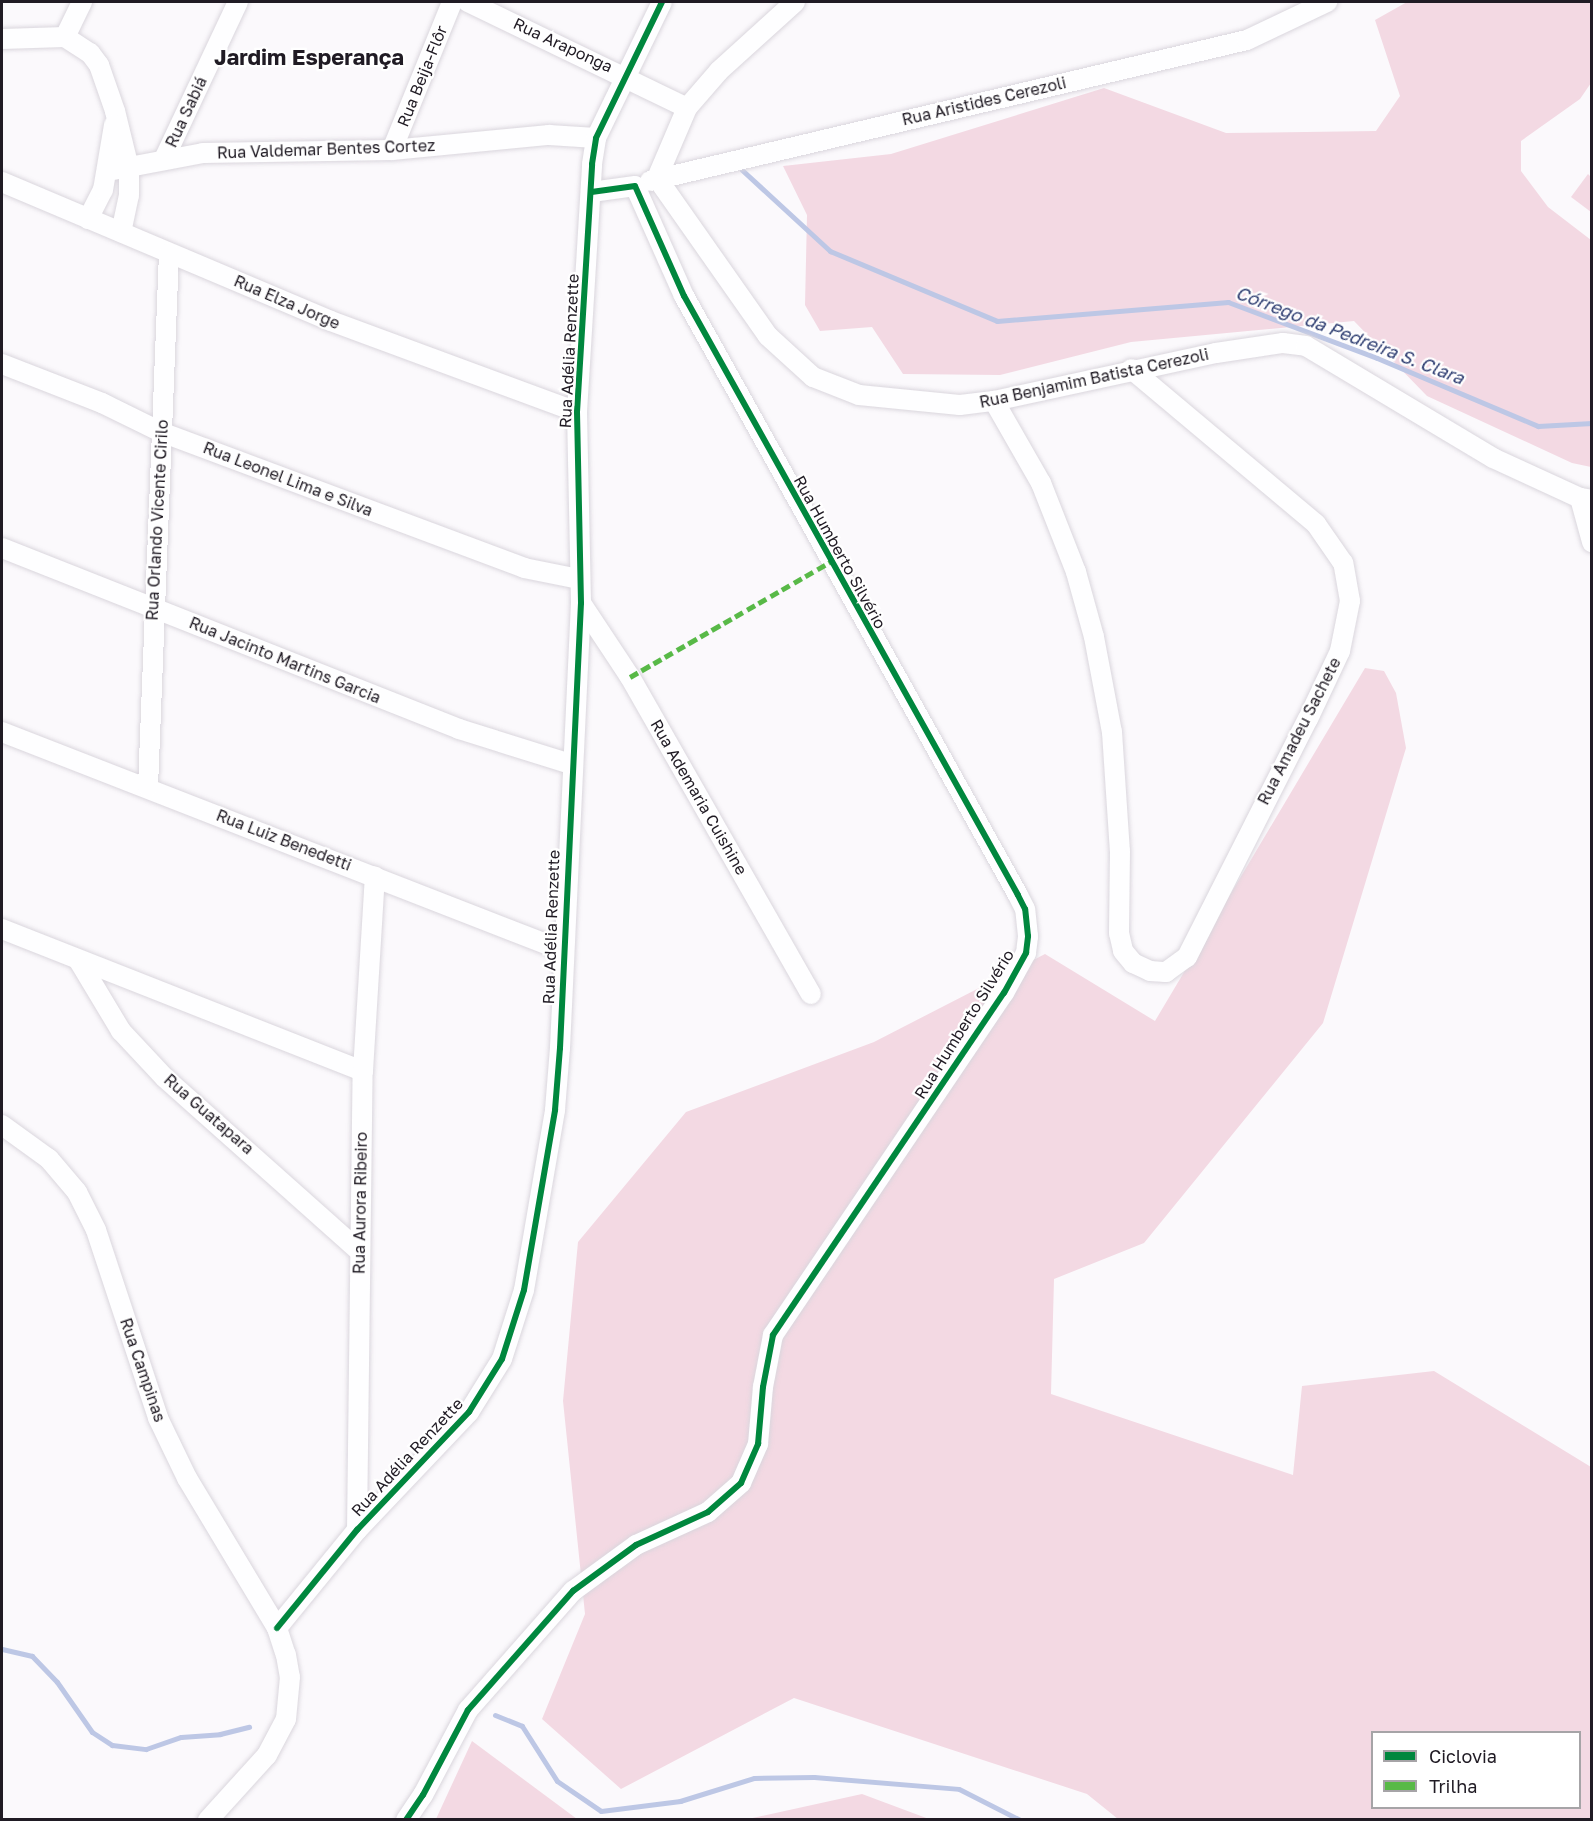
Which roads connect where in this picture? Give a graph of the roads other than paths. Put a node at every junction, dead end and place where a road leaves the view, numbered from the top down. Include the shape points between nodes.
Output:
1 (81, 2) edge
2 (238, 2) edge
3 (452, 2) edge
4 (468, 2) edge
5 (662, 2) edge
6 (795, 2) edge
7 (1327, 2) edge
8 (65, 37) junction
9 (2, 39) edge
10 (625, 75) junction
11 (687, 108) junction
12 (115, 111) junction
13 (596, 138) junction
14 (392, 150) junction
15 (165, 157) junction
16 (129, 168) junction
17 (108, 171) junction
18 (657, 178) junction
19 (2, 182) edge
20 (635, 186) junction
21 (591, 192) junction
22 (88, 219) junction
23 (121, 232) junction
24 (169, 253) junction
25 (2, 364) edge
26 (1131, 369) junction
27 (994, 401) junction
28 (577, 412) junction
29 (162, 432) junction
30 (1586, 499) edge
31 (1592, 542) edge
32 (2, 548) edge
33 (579, 579) junction
34 (581, 603) junction
35 (153, 607) junction
36 (2, 732) edge
37 (571, 764) junction
38 (148, 787) junction
39 (375, 876) junction
40 (2, 929) edge
41 (564, 951) junction
42 (79, 961) junction
43 (811, 994) dead end
44 (363, 1071) junction
45 (2, 1125) edge
46 (359, 1251) junction
47 (357, 1530) junction
48 (276, 1628) junction
49 (207, 1820) edge
50 (406, 1820) edge

1 - 8 street
2 - 15 street, Rua Sabiá
3 - 14 street, Rua Beija-Flôr
4 - 10 street, Rua Araponga
5 - 10 street, Rua Adélia Renzette
6 - 11 street via 719,70
7 - 18 street, Rua Aristides Cerezoli via 1247,40
8 - 9 street
8 - 12 street via 84,48 99,65
10 - 11 street, Rua Araponga
10 - 13 street, Rua Adélia Renzette
11 - 18 street
12 - 16 street
12 - 17 street
13 - 14 street, Rua Valdemar Bentes Cortez via 533,136
13 - 21 street, Rua Adélia Renzette
14 - 15 street, Rua Valdemar Bentes Cortez
15 - 16 street, Rua Valdemar Bentes Cortez
16 - 17 street, Rua Valdemar Bentes Cortez
16 - 23 street via 129,195
17 - 22 street
18 - 20 street, Rua Aristides Cerezoli
18 - 27 street, Rua Benjamim Batista Cerezoli via 768,336 813,377 859,395 909,402
19 - 22 street, Rua Elza Jorge
20 - 21 street
20 - 50 street, Rua Humberto Silvério via 684,296 1018,895 1027,922 1026,953 1005,993 773,1335 758,1444 741,1483 708,1512 636,1545 573,1591 468,1710
21 - 28 street, Rua Adélia Renzette
22 - 23 street, Rua Elza Jorge
23 - 24 street, Rua Elza Jorge
24 - 28 street, Rua Elza Jorge via 468,375
24 - 29 street, Rua Orlando Vicente Cirilo
25 - 29 street, Rua Leonel Lima e Silva via 102,403
26 - 27 street, Rua Benjamim Batista Cerezoli
26 - 27 street, Rua Amadeu Sachete via 1316,524 1343,563 1349,583 1349,610 1340,651 1186,957 1177,967 1150,971 1133,963 1123,951 1119,933 1112,732 1094,637 1077,572 1041,483
26 - 30 street, Rua Benjamim Batista Cerezoli via 1283,343 1306,346 1326,354 1446,431
28 - 33 street, Rua Adélia Renzette
29 - 33 street, Rua Leonel Lima e Silva via 524,568
29 - 35 street, Rua Orlando Vicente Cirilo
30 - 31 street
32 - 35 street, Rua Jacinto Martins Garcia
33 - 34 street, Rua Adélia Renzette
34 - 37 street, Rua Adélia Renzette
34 - 43 street, Rua Ademaria Cuishine via 630,676
35 - 37 street, Rua Jacinto Martins Garcia via 459,729
35 - 38 street, Rua Orlando Vicente Cirilo
36 - 38 street, Rua Luiz Benedetti
37 - 41 street, Rua Adélia Renzette
38 - 39 street, Rua Luiz Benedetti
39 - 41 street, Rua Luiz Benedetti
39 - 44 street, Rua Aurora Ribeiro
40 - 42 street
41 - 47 street, Rua Adélia Renzette via 555,1110 524,1290 502,1359 469,1412
42 - 44 street
42 - 46 street, Rua Guatapara via 121,1031 165,1078 235,1136
44 - 46 street, Rua Aurora Ribeiro
45 - 48 street, Rua Campinas via 50,1159 76,1192 96,1230 158,1418 187,1478
46 - 47 street, Rua Aurora Ribeiro
47 - 48 street, Rua Adélia Renzette
48 - 49 street, Rua Campinas via 290,1677 286,1719 267,1755

